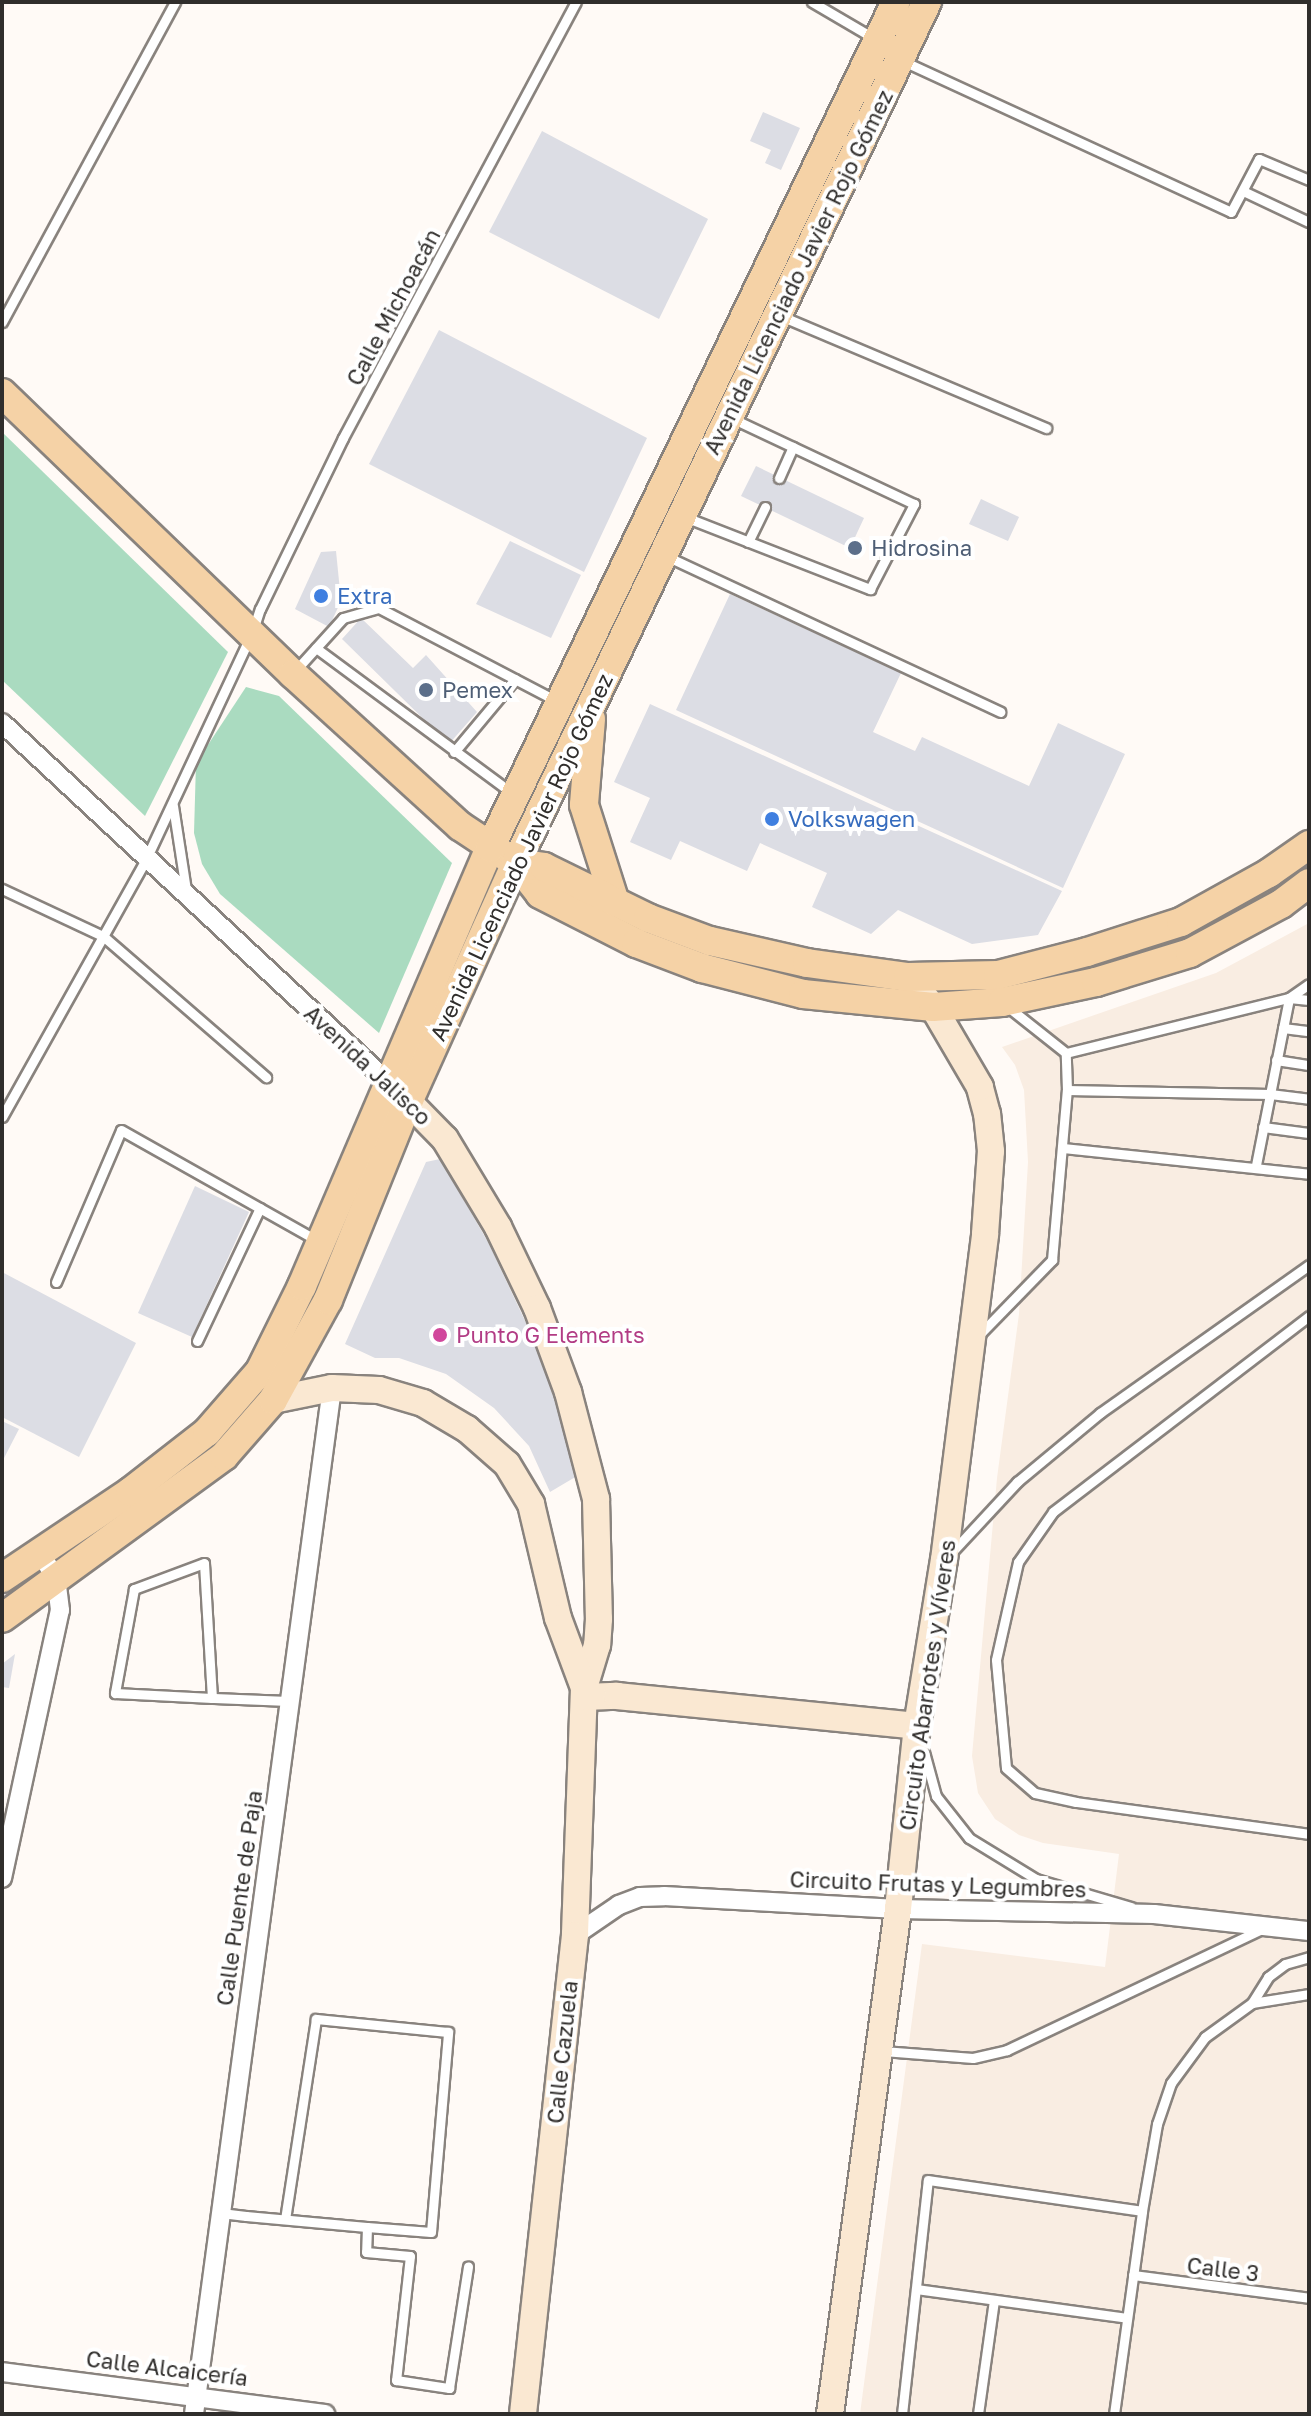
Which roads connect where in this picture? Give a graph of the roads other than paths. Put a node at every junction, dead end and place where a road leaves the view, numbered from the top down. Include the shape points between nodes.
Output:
1 (175, 2) edge
2 (576, 2) edge
3 (812, 2) edge
4 (896, 2) edge
5 (927, 2) edge
6 (877, 40) junction
7 (900, 59) junction
8 (813, 173) junction
9 (1309, 180) edge
10 (840, 184) junction
11 (1243, 191) junction
12 (1309, 222) edge
13 (778, 315) junction
14 (2, 322) edge
15 (2, 393) edge
16 (702, 405) junction
17 (729, 417) junction
18 (1046, 428) dead end
19 (793, 447) junction
20 (779, 478) dead end
21 (655, 504) junction
22 (765, 507) dead end
23 (682, 516) junction
24 (748, 542) junction
25 (663, 555) junction
26 (252, 633) junction
27 (316, 648) junction
28 (293, 674) junction
29 (515, 679) junction
30 (593, 699) junction
31 (558, 701) junction
32 (1000, 712) dead end
33 (2, 723) edge
34 (454, 752) junction
35 (515, 795) junction
36 (172, 802) junction
37 (1309, 845) edge
38 (490, 848) junction
39 (146, 859) junction
40 (516, 863) junction
41 (1309, 883) edge
42 (2, 889) edge
43 (187, 898) junction
44 (615, 902) junction
45 (103, 936) junction
46 (908, 977) junction
47 (1309, 984) edge
48 (1289, 998) junction
49 (1309, 1000) edge
50 (1002, 1002) junction
51 (933, 1007) junction
52 (1283, 1028) junction
53 (1309, 1031) edge
54 (1066, 1053) junction
55 (1276, 1060) junction
56 (1309, 1065) edge
57 (266, 1077) dead end
58 (1067, 1090) junction
59 (399, 1091) junction
60 (1270, 1094) junction
61 (1309, 1099) edge
62 (2, 1117) edge
63 (1263, 1127) junction
64 (1309, 1133) edge
65 (1063, 1148) junction
66 (1256, 1165) junction
67 (1309, 1174) edge
68 (260, 1208) junction
69 (321, 1242) junction
70 (346, 1256) junction
71 (1309, 1265) edge
72 (56, 1282) dead end
73 (1309, 1316) edge
74 (197, 1341) dead end
75 (971, 1342) junction
76 (332, 1388) junction
77 (273, 1400) junction
78 (85, 1522) junction
79 (103, 1545) junction
80 (40, 1552) junction
81 (944, 1560) junction
82 (2, 1578) edge
83 (56, 1579) junction
84 (2, 1618) edge
85 (597, 1645) joint
86 (584, 1692) junction
87 (212, 1698) junction
88 (290, 1701) junction
89 (917, 1726) junction
90 (1309, 1834) edge
91 (2, 1878) edge
92 (898, 1909) junction
93 (1154, 1914) junction
94 (1267, 1927) junction
95 (1309, 1931) edge
96 (575, 1935) junction
97 (1309, 1957) edge
98 (1309, 1994) edge
99 (1252, 2003) junction
100 (879, 2051) junction
101 (1142, 2211) junction
102 (221, 2213) junction
103 (285, 2219) junction
104 (367, 2227) junction
105 (468, 2266) dead end
106 (1133, 2275) junction
107 (916, 2289) junction
108 (1309, 2298) edge
109 (994, 2300) junction
110 (1127, 2318) junction
111 (2, 2372) edge
112 (195, 2404) edge
113 (325, 2414) edge
114 (523, 2414) edge
115 (830, 2414) edge
116 (902, 2414) edge
117 (978, 2414) edge
118 (1114, 2414) edge

1 - 14 lane
2 - 26 lane, Calle Michoacán via 343,438
3 - 6 lane
4 - 6 main road, Avenida Licenciado Javier Rojo Gómez
5 - 7 main road, Avenida Licenciado Javier Rojo Gómez
6 - 8 main road, Avenida Licenciado Javier Rojo Gómez
7 - 10 main road, Avenida Licenciado Javier Rojo Gómez
7 - 11 lane via 1231,212
8 - 10 main road
8 - 16 main road, Avenida Licenciado Javier Rojo Gómez
9 - 11 lane via 1259,159
10 - 13 main road, Avenida Licenciado Javier Rojo Gómez
11 - 12 lane
13 - 17 main road, Avenida Licenciado Javier Rojo Gómez
13 - 18 lane
15 - 26 main road
16 - 17 lane
16 - 21 main road, Avenida Licenciado Javier Rojo Gómez
17 - 19 lane
17 - 23 main road, Avenida Licenciado Javier Rojo Gómez
19 - 20 lane
19 - 24 lane via 914,504 870,589
21 - 23 lane
21 - 31 main road, Avenida Licenciado Javier Rojo Gómez
22 - 24 lane
23 - 24 lane
23 - 25 main road, Avenida Licenciado Javier Rojo Gómez
25 - 30 main road, Avenida Licenciado Javier Rojo Gómez
25 - 32 lane
26 - 28 main road
26 - 36 lane, Calle Michoacán
27 - 28 lane
27 - 29 lane via 343,618 379,608
27 - 34 lane
28 - 38 main road
29 - 31 lane
29 - 34 lane
30 - 40 main road, Avenida Licenciado Javier Rojo Gómez
30 - 44 main road via 584,805
31 - 35 main road, Avenida Licenciado Javier Rojo Gómez
33 - 39 street, Avenida Jalisco
34 - 35 lane
35 - 38 main road, Avenida Licenciado Javier Rojo Gómez
36 - 39 lane, Calle Michoacán
36 - 43 lane
37 - 46 main road via 1181,922 998,975
38 - 40 main road
38 - 59 main road, Avenida Licenciado Javier Rojo Gómez
39 - 43 street, Avenida Jalisco
39 - 45 lane, Calle Michoacán
40 - 44 main road via 544,867
40 - 51 main road via 540,894 636,943 702,968 803,994
40 - 59 main road, Avenida Licenciado Javier Rojo Gómez
41 - 50 main road via 1190,953 1096,982
42 - 45 lane
43 - 59 street, Avenida Jalisco
44 - 46 main road via 710,941 807,963
45 - 57 lane
45 - 62 lane, Calle Michoacán
46 - 51 main road, Circuito Abarrotes y Víveres
47 - 48 lane
48 - 49 lane
48 - 52 lane
48 - 54 lane
50 - 51 main road
50 - 54 lane
51 - 75 main road, Circuito Abarrotes y Víveres via 980,1087 987,1114 991,1151
52 - 53 lane
52 - 55 lane
54 - 58 lane
55 - 56 lane
55 - 60 lane
58 - 60 lane
58 - 65 lane
59 - 69 main road, Avenida Licenciado Javier Rojo Gómez
59 - 70 main road, Avenida Licenciado Javier Rojo Gómez
59 - 85 main road, Avenida Jalisco via 445,1139 498,1227 537,1308 568,1392 596,1499
60 - 61 lane
60 - 63 lane
63 - 64 lane
63 - 66 lane
65 - 66 lane
65 - 75 lane via 1052,1260
66 - 67 lane
68 - 69 lane
68 - 72 lane via 121,1130
68 - 74 lane
69 - 70 lane
69 - 78 main road, Avenida Licenciado Javier Rojo Gómez via 260,1371 207,1432
70 - 77 main road, Avenida Licenciado Javier Rojo Gómez
71 - 81 lane via 1100,1413 1017,1482
73 - 90 lane via 1053,1512 1018,1562 996,1660 1006,1768 1035,1793
75 - 81 main road, Circuito Abarrotes y Víveres
76 - 77 main road, Calle Cazuela
76 - 86 main road, Calle Cazuela via 379,1390 423,1403 467,1429 507,1464 531,1504 558,1618
76 - 88 street, Calle Puente de Paja
77 - 79 main road, Avenida Licenciado Javier Rojo Gómez via 224,1456
78 - 79 main road
78 - 80 main road, Avenida Licenciado Javier Rojo Gómez
79 - 83 main road, Avenida Licenciado Javier Rojo Gómez
80 - 82 main road, Avenida Licenciado Javier Rojo Gómez
80 - 83 street
81 - 89 main road, Circuito Abarrotes y Víveres
83 - 84 main road, Avenida Licenciado Javier Rojo Gómez
83 - 91 street via 56,1642
85 - 86 main road, Calle Cazuela
86 - 89 main road
86 - 96 main road, Calle Cazuela
87 - 87 lane via 115,1693 134,1589 204,1563
87 - 88 lane
88 - 102 street, Calle Puente de Paja
89 - 92 main road, Circuito Abarrotes y Víveres
89 - 93 lane via 936,1796 969,1838 1036,1879
92 - 93 street, Circuito Frutas y Legumbres
92 - 96 street, Circuito Frutas y Legumbres via 640,1897
92 - 100 main road, Circuito Abarrotes y Víveres
93 - 94 street, Circuito Frutas y Legumbres
94 - 95 street, Circuito Frutas y Legumbres
94 - 100 lane via 1007,2050 973,2058
96 - 114 main road, Calle Cazuela
97 - 99 lane via 1285,1964 1268,1977
98 - 99 lane
99 - 101 lane via 1205,2037 1171,2083 1157,2124
100 - 115 main road, Circuito Abarrotes y Víveres
101 - 106 lane
101 - 107 lane via 928,2180
102 - 103 lane
102 - 112 street, Calle Puente de Paja
103 - 104 lane
103 - 104 lane via 316,2019 448,2032 431,2232
104 - 105 lane via 366,2252 410,2256 396,2380 449,2388
106 - 108 lane, Calle 3
106 - 110 lane
107 - 109 lane
107 - 116 lane
109 - 110 lane
109 - 117 lane
110 - 118 lane
111 - 112 street, Calle Alcaicería
112 - 113 street, Calle Alcaicería

